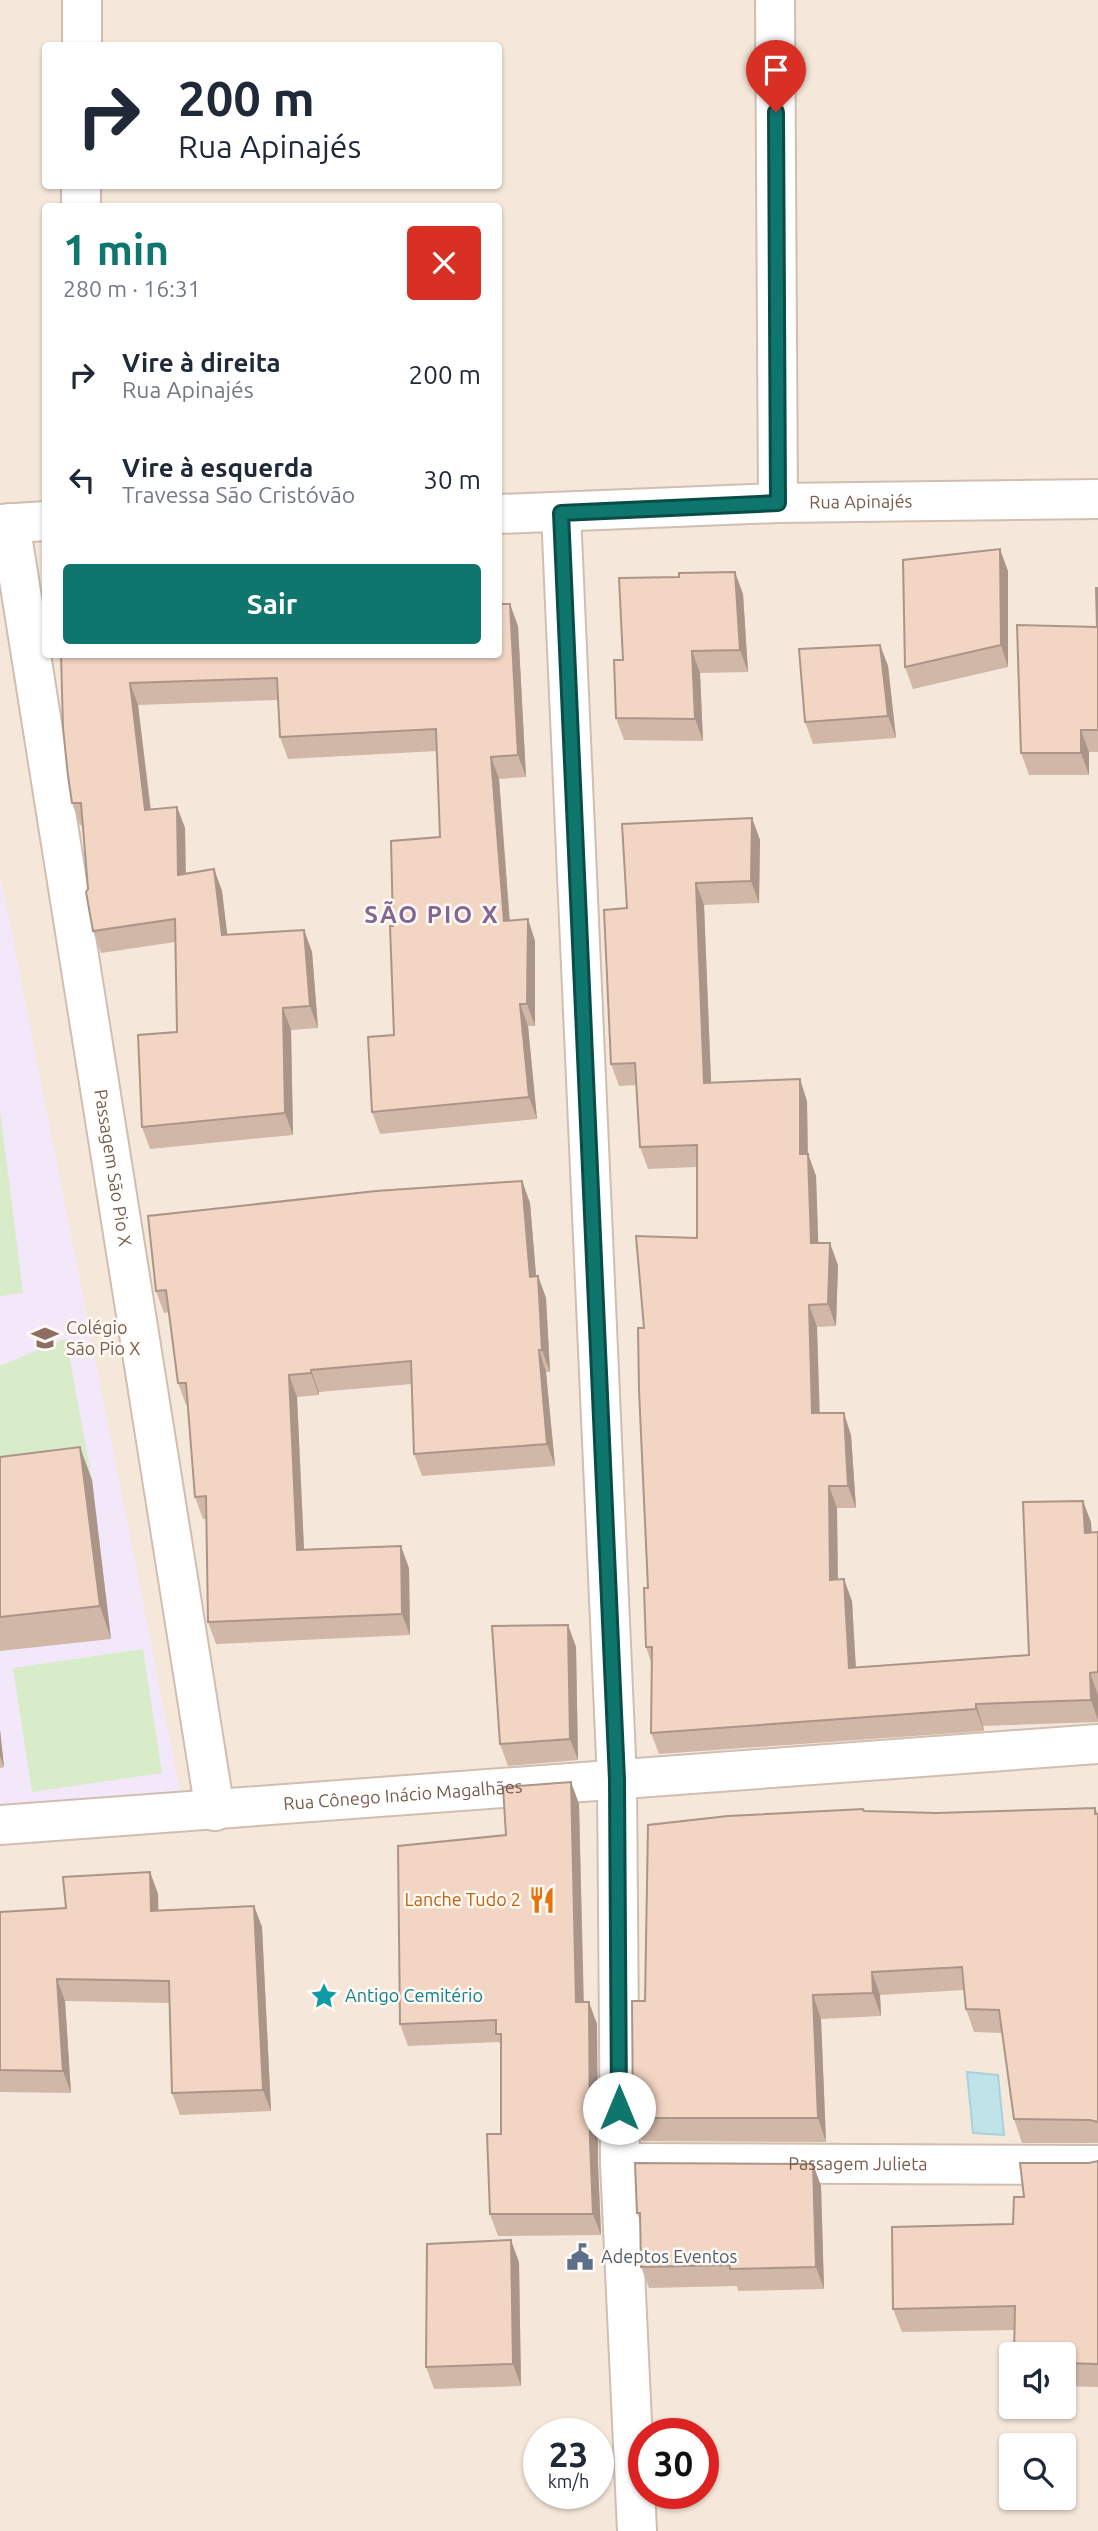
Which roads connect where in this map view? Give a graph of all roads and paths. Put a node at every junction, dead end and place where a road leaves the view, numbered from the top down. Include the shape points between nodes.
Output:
1 (82, 0) edge
2 (775, 0) edge
3 (82, 42) edge
4 (1098, 499) edge
5 (778, 503) junction
6 (502, 513) edge
7 (561, 513) junction
8 (18, 523) edge
9 (1098, 1744) edge
10 (617, 1780) junction
11 (215, 1811) junction
12 (0, 1825) edge
13 (620, 2162) junction
14 (1098, 2165) edge
15 (637, 2531) edge

1 - 3 street
2 - 5 street
4 - 5 street, Rua Apinajés
5 - 7 street, Rua Apinajés
6 - 7 street, Rua Apinajés
7 - 10 street
8 - 11 street, Passagem São Pio X
9 - 10 street, Rua Cônego Inácio Magalhães
10 - 11 street, Rua Cônego Inácio Magalhães
10 - 13 street
11 - 12 street, Rua Cônego Inácio Magalhães
13 - 14 street, Passagem Julieta
13 - 15 street

